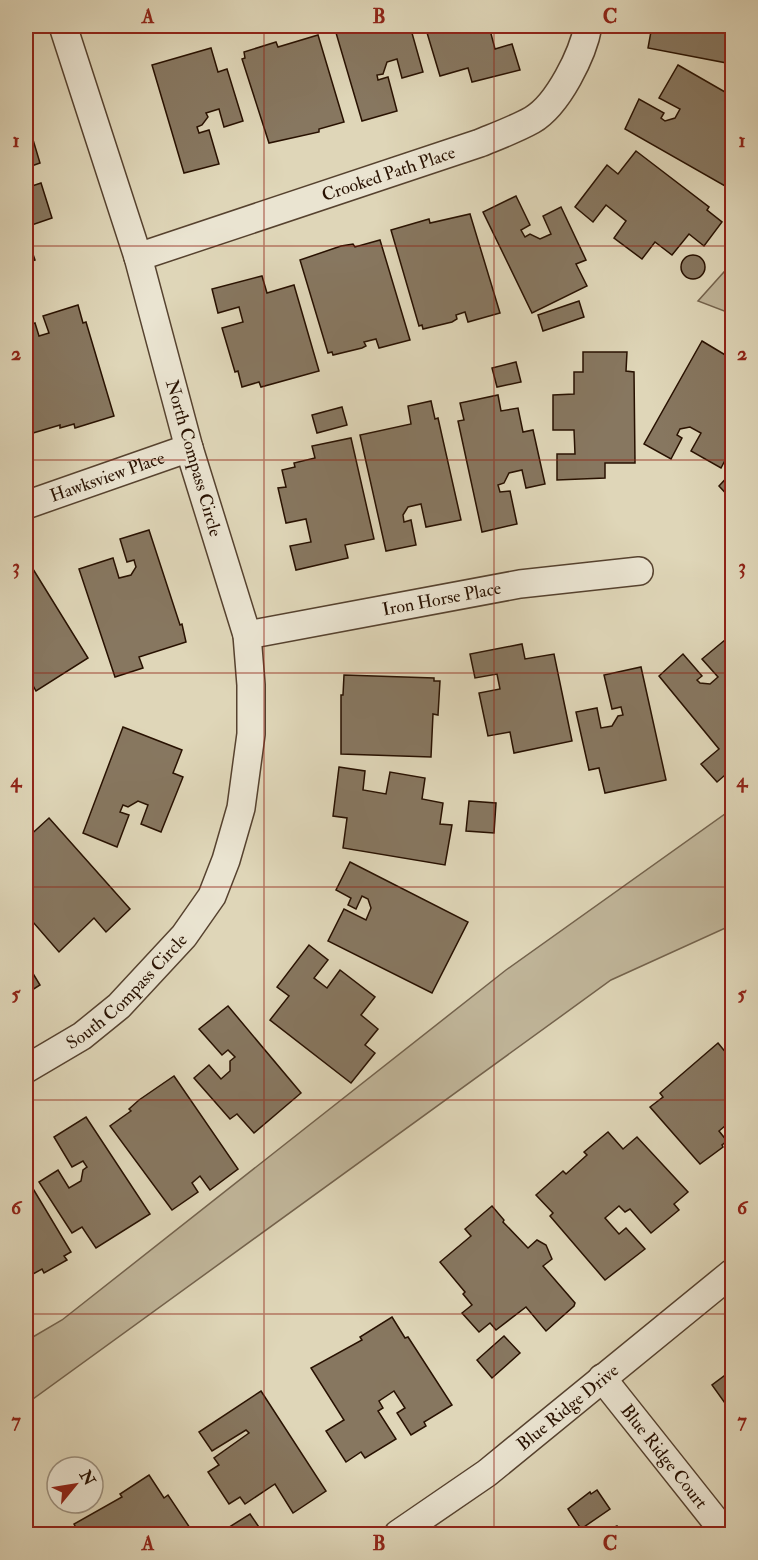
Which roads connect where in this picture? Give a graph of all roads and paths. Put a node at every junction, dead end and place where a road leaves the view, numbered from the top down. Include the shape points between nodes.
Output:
1 (63, 26) edge
2 (588, 26) edge
3 (138, 257) junction
4 (189, 448) junction
5 (26, 506) edge
6 (639, 571) dead end
7 (247, 635) junction
8 (212, 897) joint
9 (26, 1069) edge
10 (732, 1273) edge
11 (602, 1378) junction
12 (398, 1534) edge
13 (726, 1534) edge

1 - 3 street, North Compass Circle
2 - 3 street, Crooked Path Place via 567,78 534,119 480,143
3 - 4 street, North Compass Circle
4 - 5 street, Hawksview Place
4 - 7 street, North Compass Circle
6 - 7 street, Iron Horse Place via 520,584
7 - 8 street, North Compass Circle via 251,724 245,783 226,860
8 - 9 street, South Compass Circle via 184,936 119,1006 82,1036
10 - 11 street, Blue Ridge Drive
11 - 12 street, Blue Ridge Drive via 487,1473
11 - 13 street, Blue Ridge Court

